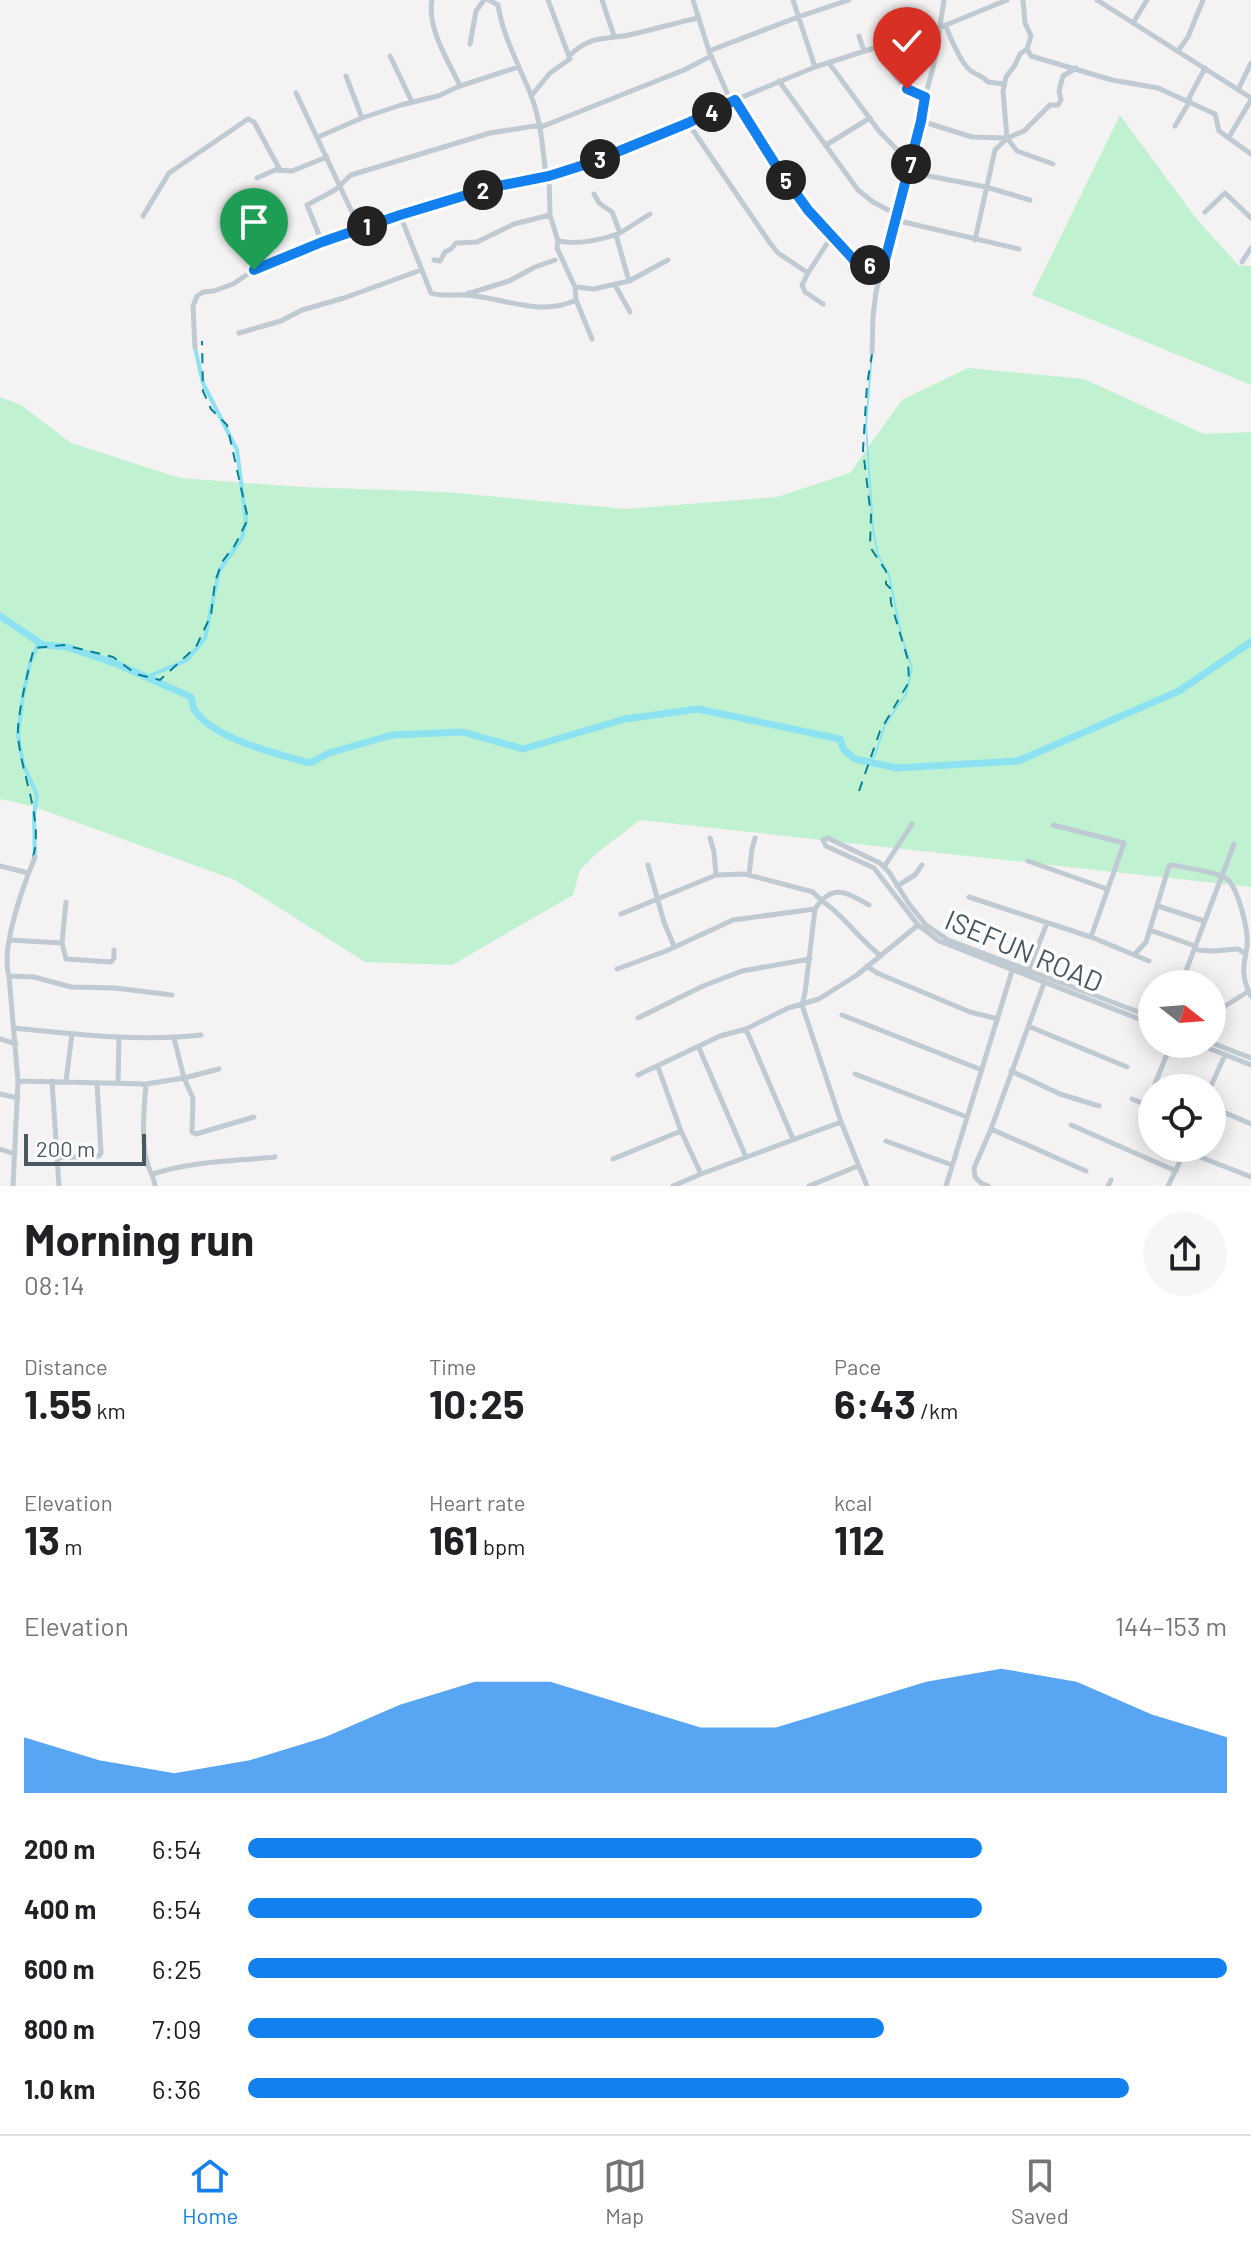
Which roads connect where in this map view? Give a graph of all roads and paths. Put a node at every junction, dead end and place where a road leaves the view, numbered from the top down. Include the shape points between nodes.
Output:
1 (432, 0) edge
2 (486, 0) edge
3 (548, 0) edge
4 (602, 0) edge
5 (693, 0) edge
6 (793, 0) edge
7 (849, 0) edge
8 (944, 0) edge
9 (1005, 0) edge
10 (1023, 0) edge
11 (1097, 0) edge
12 (1147, 0) edge
13 (1203, 0) edge
14 (798, 17) junction
15 (698, 18) junction
16 (1133, 23) junction
17 (946, 25) junction
18 (939, 27) junction
19 (614, 36) junction
20 (859, 36) dead end
21 (470, 44) dead end
22 (880, 47) junction
23 (1027, 49) junction
24 (864, 51) junction
25 (1178, 51) junction
26 (710, 54) junction
27 (570, 55) junction
28 (390, 56) dead end
29 (829, 63) junction
30 (1251, 63) edge
31 (1062, 66) junction
32 (518, 67) junction
33 (815, 67) junction
34 (1076, 68) junction
35 (1205, 68) junction
36 (346, 76) dead end
37 (1063, 76) junction
38 (779, 81) junction
39 (1004, 84) junction
40 (460, 86) junction
41 (1238, 90) junction
42 (296, 93) dead end
43 (531, 96) junction
44 (925, 97) junction
45 (1251, 99) edge
46 (1189, 100) junction
47 (733, 101) junction
48 (412, 102) junction
49 (362, 118) junction
50 (870, 118) junction
51 (921, 121) junction
52 (688, 123) junction
53 (541, 126) junction
54 (1175, 126) dead end
55 (318, 137) junction
56 (1007, 138) junction
57 (1229, 138) junction
58 (826, 145) junction
59 (1251, 154) edge
60 (327, 157) junction
61 (911, 164) junction
62 (1053, 164) dead end
63 (280, 170) junction
64 (908, 172) junction
65 (547, 177) junction
66 (257, 178) dead end
67 (339, 186) junction
68 (986, 187) junction
69 (594, 194) dead end
70 (1030, 200) dead end
71 (1205, 212) dead end
72 (650, 214) dead end
73 (400, 215) junction
74 (550, 215) junction
75 (143, 216) dead end
76 (896, 217) junction
77 (1251, 218) edge
78 (360, 229) junction
79 (618, 234) junction
80 (832, 236) junction
81 (975, 240) junction
82 (558, 241) junction
83 (322, 242) junction
84 (1251, 248) edge
85 (1019, 249) dead end
86 (434, 260) dead end
87 (555, 260) dead end
88 (668, 260) dead end
89 (1242, 262) dead end
90 (883, 268) junction
91 (421, 270) junction
92 (808, 273) junction
93 (629, 281) junction
94 (615, 285) junction
95 (575, 287) junction
96 (465, 295) junction
97 (576, 300) junction
98 (823, 304) dead end
99 (630, 312) dead end
100 (239, 333) dead end
101 (592, 339) dead end
102 (195, 348) dead end
103 (872, 352) dead end
104 (912, 824) dead end
105 (1053, 825) dead end
106 (710, 838) dead end
107 (755, 838) dead end
108 (1234, 844) dead end
109 (35, 857) dead end
110 (1028, 861) dead end
111 (648, 865) dead end
112 (922, 865) dead end
113 (0, 866) edge
114 (884, 867) junction
115 (28, 873) junction
116 (716, 875) junction
117 (749, 875) junction
118 (1222, 877) junction
119 (897, 886) junction
120 (1107, 889) junction
121 (969, 897) dead end
122 (658, 898) junction
123 (820, 900) junction
124 (66, 902) dead end
125 (869, 905) dead end
126 (1158, 906) junction
127 (815, 909) junction
128 (621, 914) dead end
129 (1204, 921) junction
130 (1047, 923) junction
131 (918, 925) junction
132 (1150, 930) junction
133 (1091, 937) junction
134 (9, 940) junction
135 (1249, 942) edge
136 (62, 943) junction
137 (0, 945) edge
138 (674, 946) junction
139 (1197, 948) junction
140 (7, 949) junction
141 (114, 950) dead end
142 (976, 953) junction
143 (1135, 954) junction
144 (1245, 954) junction
145 (881, 956) junction
146 (810, 959) junction
147 (1149, 961) dead end
148 (867, 966) junction
149 (617, 969) dead end
150 (1029, 969) junction
151 (1187, 970) edge
152 (1012, 971) junction
153 (9, 976) junction
154 (1044, 983) junction
155 (1250, 994) edge
156 (172, 995) dead end
157 (802, 1005) junction
158 (1226, 1007) edge
159 (1138, 1012) edge
160 (842, 1015) dead end
161 (638, 1018) dead end
162 (998, 1019) junction
163 (1138, 1019) edge
164 (1028, 1026) junction
165 (14, 1028) junction
166 (746, 1029) junction
167 (72, 1034) junction
168 (201, 1035) dead end
169 (119, 1037) junction
170 (174, 1038) junction
171 (0, 1039) edge
172 (16, 1044) junction
173 (699, 1048) junction
174 (1251, 1048) edge
175 (1226, 1049) edge
176 (1226, 1055) edge
177 (1242, 1055) junction
178 (1251, 1058) edge
179 (1251, 1065) edge
180 (658, 1067) junction
181 (1127, 1067) dead end
182 (219, 1069) dead end
183 (982, 1070) junction
184 (1011, 1071) junction
185 (855, 1074) dead end
186 (638, 1075) dead end
187 (184, 1078) junction
188 (18, 1081) junction
189 (52, 1081) junction
190 (66, 1081) junction
191 (97, 1083) junction
192 (118, 1083) junction
193 (146, 1084) junction
194 (0, 1094) edge
195 (18, 1098) junction
196 (1132, 1099) dead end
197 (1138, 1101) edge
198 (1099, 1106) dead end
199 (1226, 1113) edge
200 (254, 1117) dead end
201 (967, 1117) junction
202 (841, 1122) junction
203 (1251, 1124) edge
204 (1071, 1125) dead end
205 (991, 1129) junction
206 (681, 1131) junction
207 (793, 1139) junction
208 (886, 1141) dead end
209 (0, 1149) edge
210 (15, 1154) junction
211 (275, 1157) dead end
212 (746, 1157) junction
213 (57, 1158) junction
214 (613, 1159) dead end
215 (1180, 1162) edge
216 (1214, 1162) edge
217 (952, 1165) junction
218 (858, 1166) junction
219 (1086, 1171) dead end
220 (1176, 1171) junction
221 (153, 1174) junction
222 (701, 1174) junction
223 (1251, 1177) edge
224 (13, 1186) edge
225 (59, 1186) edge
226 (155, 1186) edge
227 (673, 1186) edge
228 (809, 1186) edge
229 (867, 1186) edge
230 (946, 1186) edge
231 (988, 1186) edge
232 (1168, 1186) edge

1 - 40 street via 437,36
2 - 21 street via 476,11
2 - 32 street via 498,5
3 - 27 street
4 - 19 street
5 - 15 street
6 - 14 street
7 - 14 street
8 - 18 street
9 - 17 street
10 - 23 street via 1031,36
11 - 16 street
12 - 16 street
13 - 25 street
14 - 26 street
14 - 33 street
15 - 19 street
15 - 26 street
16 - 25 street
17 - 18 street
17 - 39 street via 970,71
18 - 22 street
18 - 44 street
19 - 27 street via 599,37
20 - 24 street
22 - 24 street
22 - 44 street via 899,83
23 - 31 street via 1031,56
23 - 39 street
24 - 29 street
25 - 35 street
26 - 47 street
26 - 53 street via 684,70
27 - 43 street
28 - 48 street
29 - 33 street
29 - 50 street
30 - 41 street
31 - 34 street
31 - 37 street
32 - 40 street
32 - 43 street
33 - 38 street
34 - 37 street
34 - 46 street
35 - 41 street
35 - 46 street
36 - 49 street
37 - 56 street via 1060,103
38 - 47 street
38 - 58 street
39 - 56 street
40 - 48 street
41 - 45 street
42 - 55 street
43 - 53 street
44 - 51 street
45 - 57 street
46 - 54 street
46 - 57 street via 1215,114 1217,128
47 - 52 street
47 - 80 street
48 - 49 street
49 - 55 street
50 - 58 street
50 - 61 street
51 - 56 street via 972,137
51 - 61 street
52 - 65 street
52 - 92 street via 770,243
53 - 65 street
53 - 67 street via 490,133 426,152 351,175
55 - 60 street
56 - 62 street via 1017,151
56 - 68 street via 995,150
57 - 59 street
58 - 76 street via 858,190
60 - 63 street via 292,171
60 - 67 street
61 - 64 street
63 - 66 street
63 - 75 street via 248,119 169,173
64 - 68 street
64 - 76 street
65 - 73 street
65 - 74 street
67 - 78 street
67 - 83 street via 307,205
68 - 70 street
68 - 81 street
69 - 79 street via 612,212
71 - 77 street via 1225,193
72 - 79 street
73 - 78 street
73 - 91 street
74 - 82 street
74 - 86 street via 514,224 477,242 456,243 440,261
76 - 81 street
76 - 90 street
78 - 83 street
79 - 82 street
79 - 93 street
80 - 90 street via 854,260
80 - 92 street
81 - 85 street
82 - 95 street
83 - 102 street via 197,296
84 - 89 street
87 - 96 street
88 - 93 street
90 - 103 street
91 - 96 street via 431,293
91 - 100 street
92 - 98 street via 802,285 805,292
93 - 94 street
94 - 95 street
94 - 99 street
95 - 97 street
96 - 97 street via 538,307
97 - 101 street
104 - 114 street
105 - 120 street via 1124,843
106 - 116 street
107 - 117 street
108 - 118 street
109 - 115 street
110 - 120 street
111 - 122 street
112 - 119 street
113 - 115 street
114 - 119 street, ISEFUN ROAD
114 - 131 street, ISEFUN ROAD via 833,839 823,840 874,868
115 - 134 street
116 - 117 street
116 - 122 street
117 - 123 street via 813,892
118 - 126 street via 1169,866
118 - 129 street
118 - 135 street via 1238,899
119 - 142 street, ISEFUN ROAD via 926,925
120 - 133 street
121 - 130 street
122 - 128 street
122 - 138 street
123 - 125 street via 840,891
123 - 127 street
123 - 145 street
124 - 136 street
126 - 129 street
126 - 132 street
127 - 138 street via 733,920
127 - 146 street
129 - 139 street
130 - 133 street
130 - 150 street
131 - 142 street, ISEFUN ROAD via 939,941
131 - 145 street
132 - 139 street
132 - 143 street
133 - 143 street
134 - 136 street
134 - 140 street
135 - 144 street
136 - 141 street via 67,961 111,962
137 - 140 street
138 - 149 street
139 - 144 street via 1238,949
139 - 151 street
140 - 153 street
142 - 150 street, ISEFUN ROAD
142 - 152 street, ISEFUN ROAD
143 - 147 street
144 - 155 street via 1243,980
145 - 148 street
146 - 157 street
146 - 161 street via 742,971
148 - 157 street
148 - 162 street via 970,1012
150 - 159 street, ISEFUN ROAD
152 - 154 street, ISEFUN ROAD
152 - 162 street
153 - 156 street
153 - 165 street
154 - 163 street, ISEFUN ROAD
154 - 164 street
155 - 158 street
157 - 166 street
157 - 202 street
160 - 183 street
162 - 183 street
164 - 181 street
164 - 184 street
165 - 167 street
165 - 172 street
166 - 173 street
166 - 207 street
167 - 169 street
167 - 190 street
168 - 170 street
169 - 170 street
169 - 192 street
170 - 187 street
171 - 172 street
172 - 188 street
173 - 180 street
173 - 212 street
174 - 177 street
175 - 177 street
176 - 179 street
177 - 178 street
180 - 186 street
180 - 206 street
182 - 187 street
183 - 201 street
184 - 198 street
184 - 205 street
185 - 201 street
187 - 193 street
187 - 200 street via 193,1098 194,1134
188 - 189 street
188 - 195 street
189 - 190 street
189 - 213 street
190 - 191 street
191 - 192 street
191 - 213 street via 101,1153
192 - 193 street
193 - 221 street via 146,1160
194 - 195 street
195 - 210 street
196 - 197 street
199 - 203 street
201 - 217 street
202 - 207 street
202 - 218 street
204 - 220 street
205 - 219 street
205 - 231 street via 974,1168 975,1177
206 - 214 street
206 - 222 street
207 - 212 street
208 - 217 street
209 - 210 street
210 - 224 street
211 - 221 street
212 - 222 street
213 - 225 street
215 - 220 street
216 - 223 street
217 - 230 street
218 - 228 street
218 - 229 street
220 - 232 street
221 - 226 street
222 - 227 street

